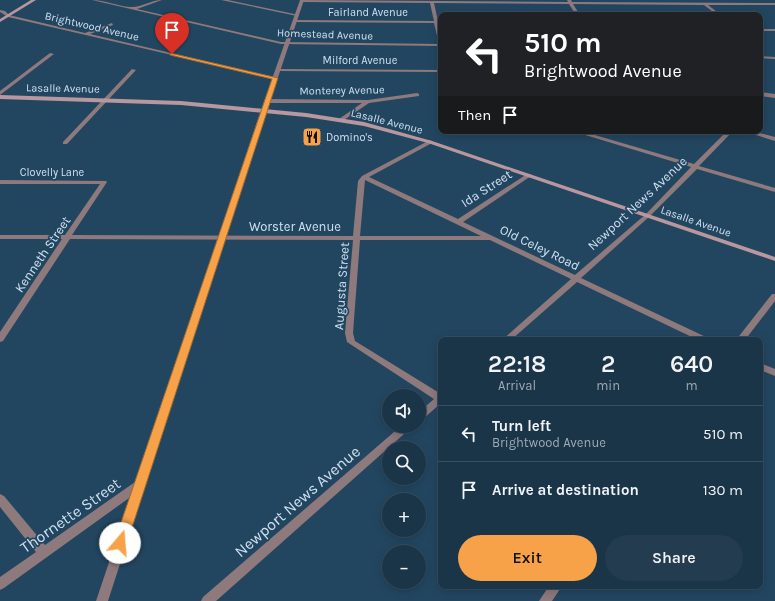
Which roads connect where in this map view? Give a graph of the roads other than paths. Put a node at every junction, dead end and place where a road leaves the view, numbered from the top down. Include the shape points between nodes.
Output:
1 (34, 0) edge
2 (94, 0) edge
3 (160, 0) edge
4 (223, 0) edge
5 (700, 0) edge
6 (302, 1) edge
7 (432, 1) edge
8 (570, 2) edge
9 (706, 4) junction
10 (775, 4) edge
11 (11, 8) dead end
12 (132, 9) junction
13 (1, 12) edge
14 (576, 12) edge
15 (715, 12) edge
16 (297, 15) junction
17 (8, 16) junction
18 (0, 21) edge
19 (294, 21) junction
20 (436, 22) junction
21 (112, 24) dead end
22 (763, 30) edge
23 (775, 30) edge
24 (438, 31) edge
25 (84, 34) junction
26 (287, 44) junction
27 (438, 44) edge
28 (52, 54) dead end
29 (763, 56) edge
30 (775, 58) edge
31 (134, 70) dead end
32 (278, 70) junction
33 (438, 71) edge
34 (275, 78) junction
35 (0, 93) edge
36 (763, 94) edge
37 (417, 95) dead end
38 (775, 96) edge
39 (0, 97) edge
40 (106, 99) junction
41 (267, 101) junction
42 (368, 102) junction
43 (264, 110) junction
44 (341, 120) junction
45 (585, 134) edge
46 (727, 134) edge
47 (757, 134) edge
48 (775, 139) edge
49 (430, 142) junction
50 (65, 143) dead end
51 (697, 167) junction
52 (528, 175) junction
53 (364, 177) junction
54 (0, 182) edge
55 (104, 182) joint
56 (775, 190) edge
57 (648, 215) junction
58 (458, 222) junction
59 (0, 237) edge
60 (67, 237) junction
61 (222, 238) junction
62 (357, 238) junction
63 (493, 238) junction
64 (775, 259) edge
65 (576, 278) junction
66 (775, 296) edge
67 (509, 337) edge
68 (699, 337) edge
69 (742, 337) edge
70 (0, 339) edge
71 (763, 367) edge
72 (775, 373) edge
73 (438, 396) edge
74 (438, 401) edge
75 (426, 411) edge
76 (400, 433) edge
77 (139, 485) junction
78 (0, 499) edge
79 (44, 553) junction
80 (0, 584) edge
81 (554, 589) edge
82 (102, 601) edge
83 (207, 601) edge
84 (545, 601) edge

1 - 17 main road
2 - 12 street, Homestead Avenue
3 - 12 street
4 - 16 street
5 - 9 street
6 - 7 street
6 - 16 street
7 - 8 street
7 - 20 street
8 - 9 street
8 - 14 street
9 - 10 street
9 - 15 street
11 - 13 main road
12 - 26 street, Homestead Avenue
13 - 17 street
16 - 19 street
17 - 18 main road
17 - 25 street, Brightwood Avenue
19 - 20 street, Fairland Avenue
19 - 26 street
20 - 24 street
21 - 25 street
22 - 23 street
25 - 34 street, Brightwood Avenue
26 - 27 street, Homestead Avenue
26 - 32 street
28 - 35 street
29 - 30 street
31 - 40 street
32 - 33 street, Milford Avenue
32 - 34 street
34 - 41 street
36 - 38 street
37 - 42 street, Monterey Avenue
39 - 40 main road, Lasalle Avenue
40 - 43 main road, Lasalle Avenue
40 - 50 street
41 - 42 street, Monterey Avenue
41 - 43 street
42 - 44 street
43 - 44 main road, Lasalle Avenue
43 - 61 street
44 - 49 main road, Lasalle Avenue
45 - 51 street
46 - 51 street, Newport News Avenue
47 - 48 street
49 - 52 main road, Lasalle Avenue
49 - 53 street
51 - 56 street
51 - 57 street, Newport News Avenue
52 - 57 main road, Lasalle Avenue
52 - 58 street, Ida Street
53 - 58 street, Old Celey Road
53 - 62 street, Augusta Street via 361,181
54 - 55 street, Clovelly Lane
55 - 60 street, Kenneth Street
57 - 64 main road, Lasalle Avenue
57 - 65 street, Newport News Avenue
58 - 63 street, Old Celey Road
59 - 60 street, Worster Avenue
60 - 61 street, Worster Avenue
60 - 70 street, Kenneth Street
61 - 62 street, Worster Avenue
61 - 77 street
62 - 63 street, Worster Avenue
62 - 73 street, Augusta Street via 349,333 351,342
63 - 65 street, Old Celey Road
65 - 67 street, Newport News Avenue
65 - 68 street, Old Celey Road
66 - 69 street
71 - 72 street
74 - 75 street
76 - 83 street, Newport News Avenue
77 - 79 street, Thornette Street
77 - 82 street
78 - 79 street
79 - 80 street, Thornette Street
81 - 84 street

